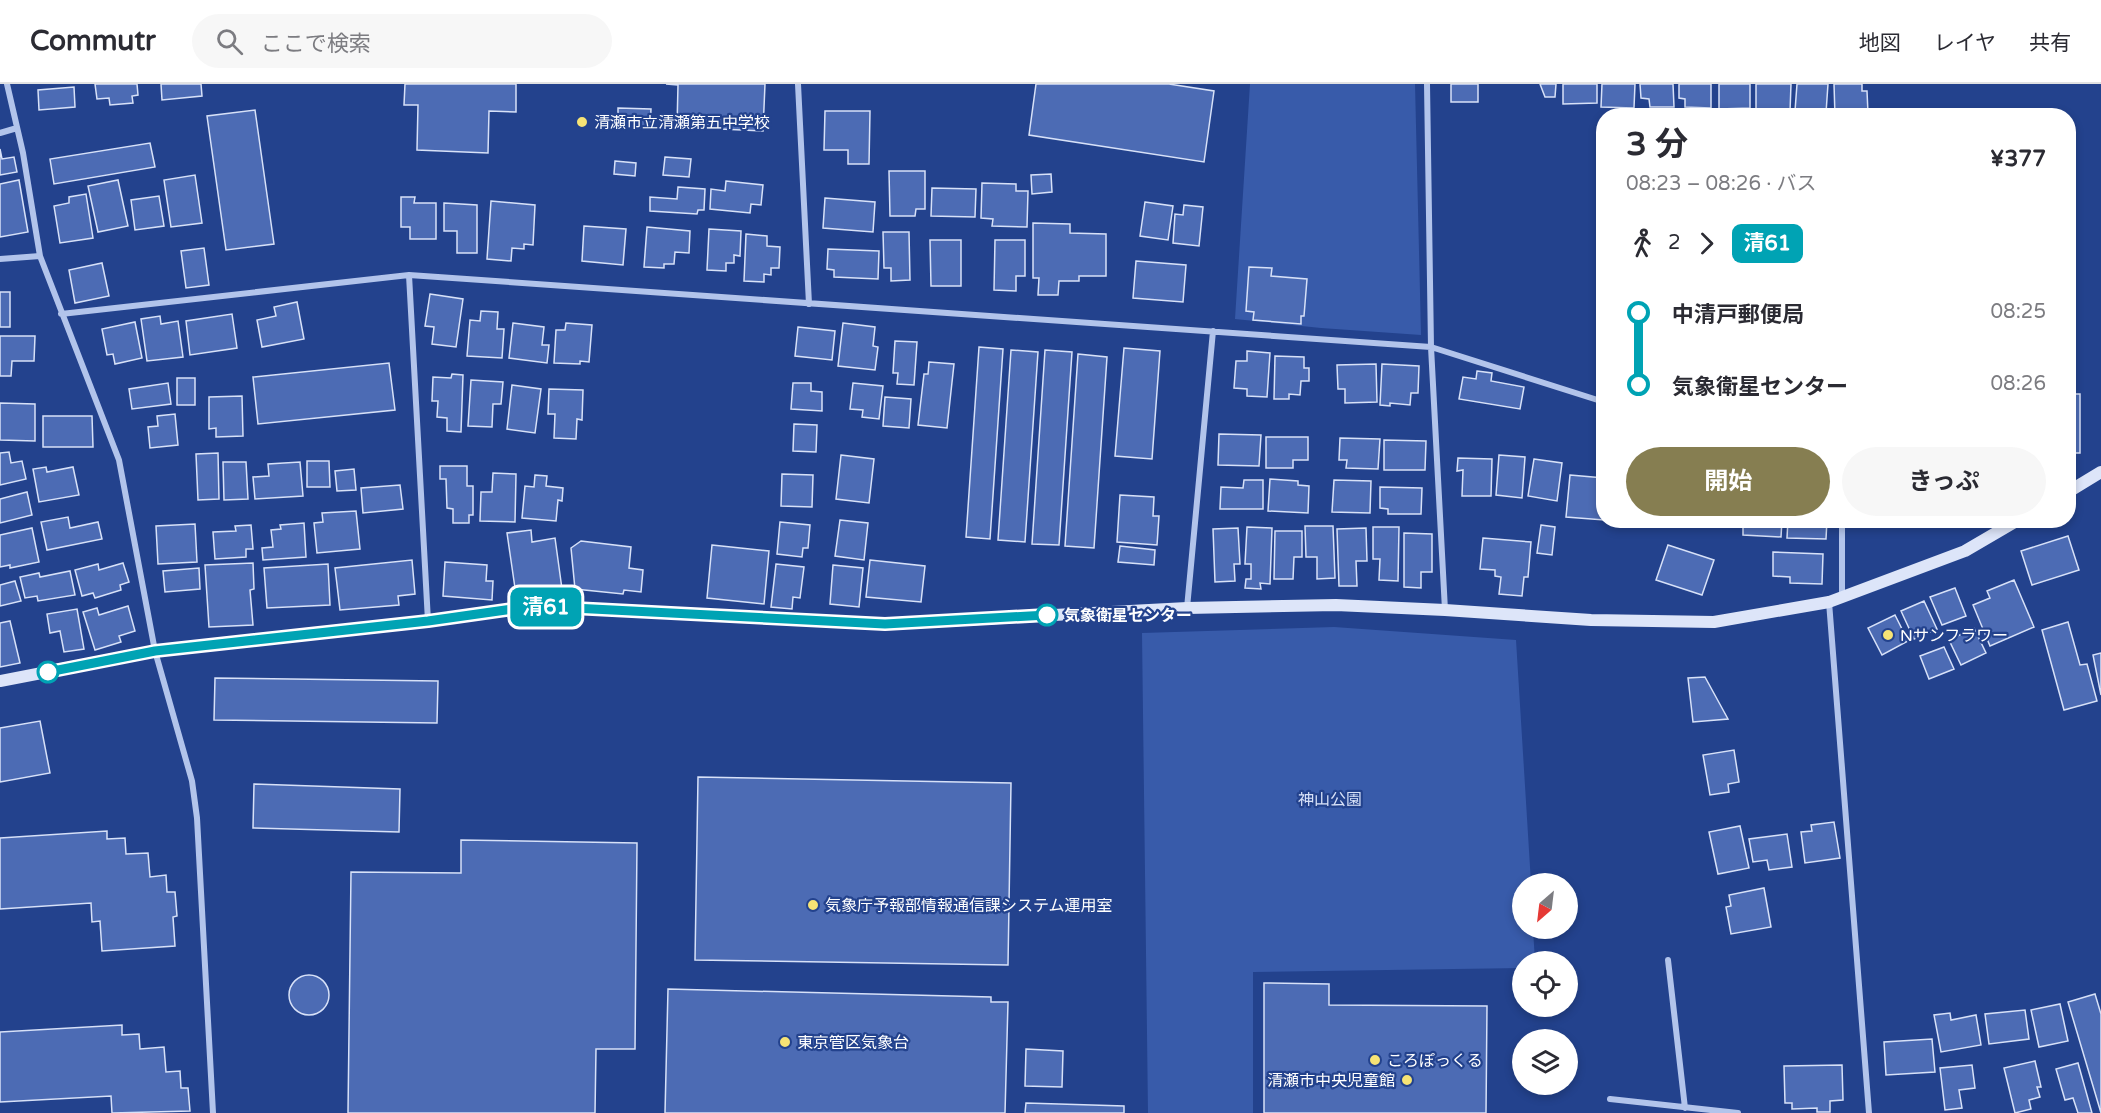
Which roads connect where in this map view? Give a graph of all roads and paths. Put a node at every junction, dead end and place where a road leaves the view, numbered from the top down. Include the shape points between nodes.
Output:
1 (7, 84) edge
2 (798, 84) edge
3 (1427, 84) edge
4 (17, 128) junction
5 (0, 132) edge
6 (40, 256) junction
7 (0, 259) edge
8 (409, 275) junction
9 (809, 304) junction
10 (61, 314) junction
11 (1213, 331) junction
12 (1431, 347) junction
13 (1596, 399) edge
14 (2101, 472) edge
15 (2076, 487) edge
16 (1842, 528) edge
17 (2004, 528) edge
18 (1842, 597) junction
19 (1829, 602) junction
20 (1187, 608) junction
21 (1445, 610) junction
22 (428, 621) junction
23 (155, 651) junction
24 (0, 681) edge
25 (1668, 960) dead end
26 (1610, 1099) dead end
27 (1685, 1108) junction
28 (213, 1113) edge
29 (1738, 1113) edge
30 (1869, 1113) edge

1 - 4 street
2 - 9 street
3 - 12 street
4 - 5 street
4 - 6 street
6 - 7 street
6 - 10 street
8 - 9 street
8 - 10 street
8 - 22 street
9 - 11 street
10 - 23 street via 119,460
11 - 12 street
11 - 20 street
12 - 13 street
12 - 21 street
14 - 15 street
16 - 18 street
17 - 18 street via 1965,551
18 - 19 street
19 - 21 street via 1714,622 1591,620
19 - 30 street
20 - 21 street via 1336,605
20 - 22 street via 885,624 534,606
22 - 23 street
23 - 24 street
23 - 28 street via 192,781 197,818
25 - 27 street
26 - 27 street
27 - 29 street

